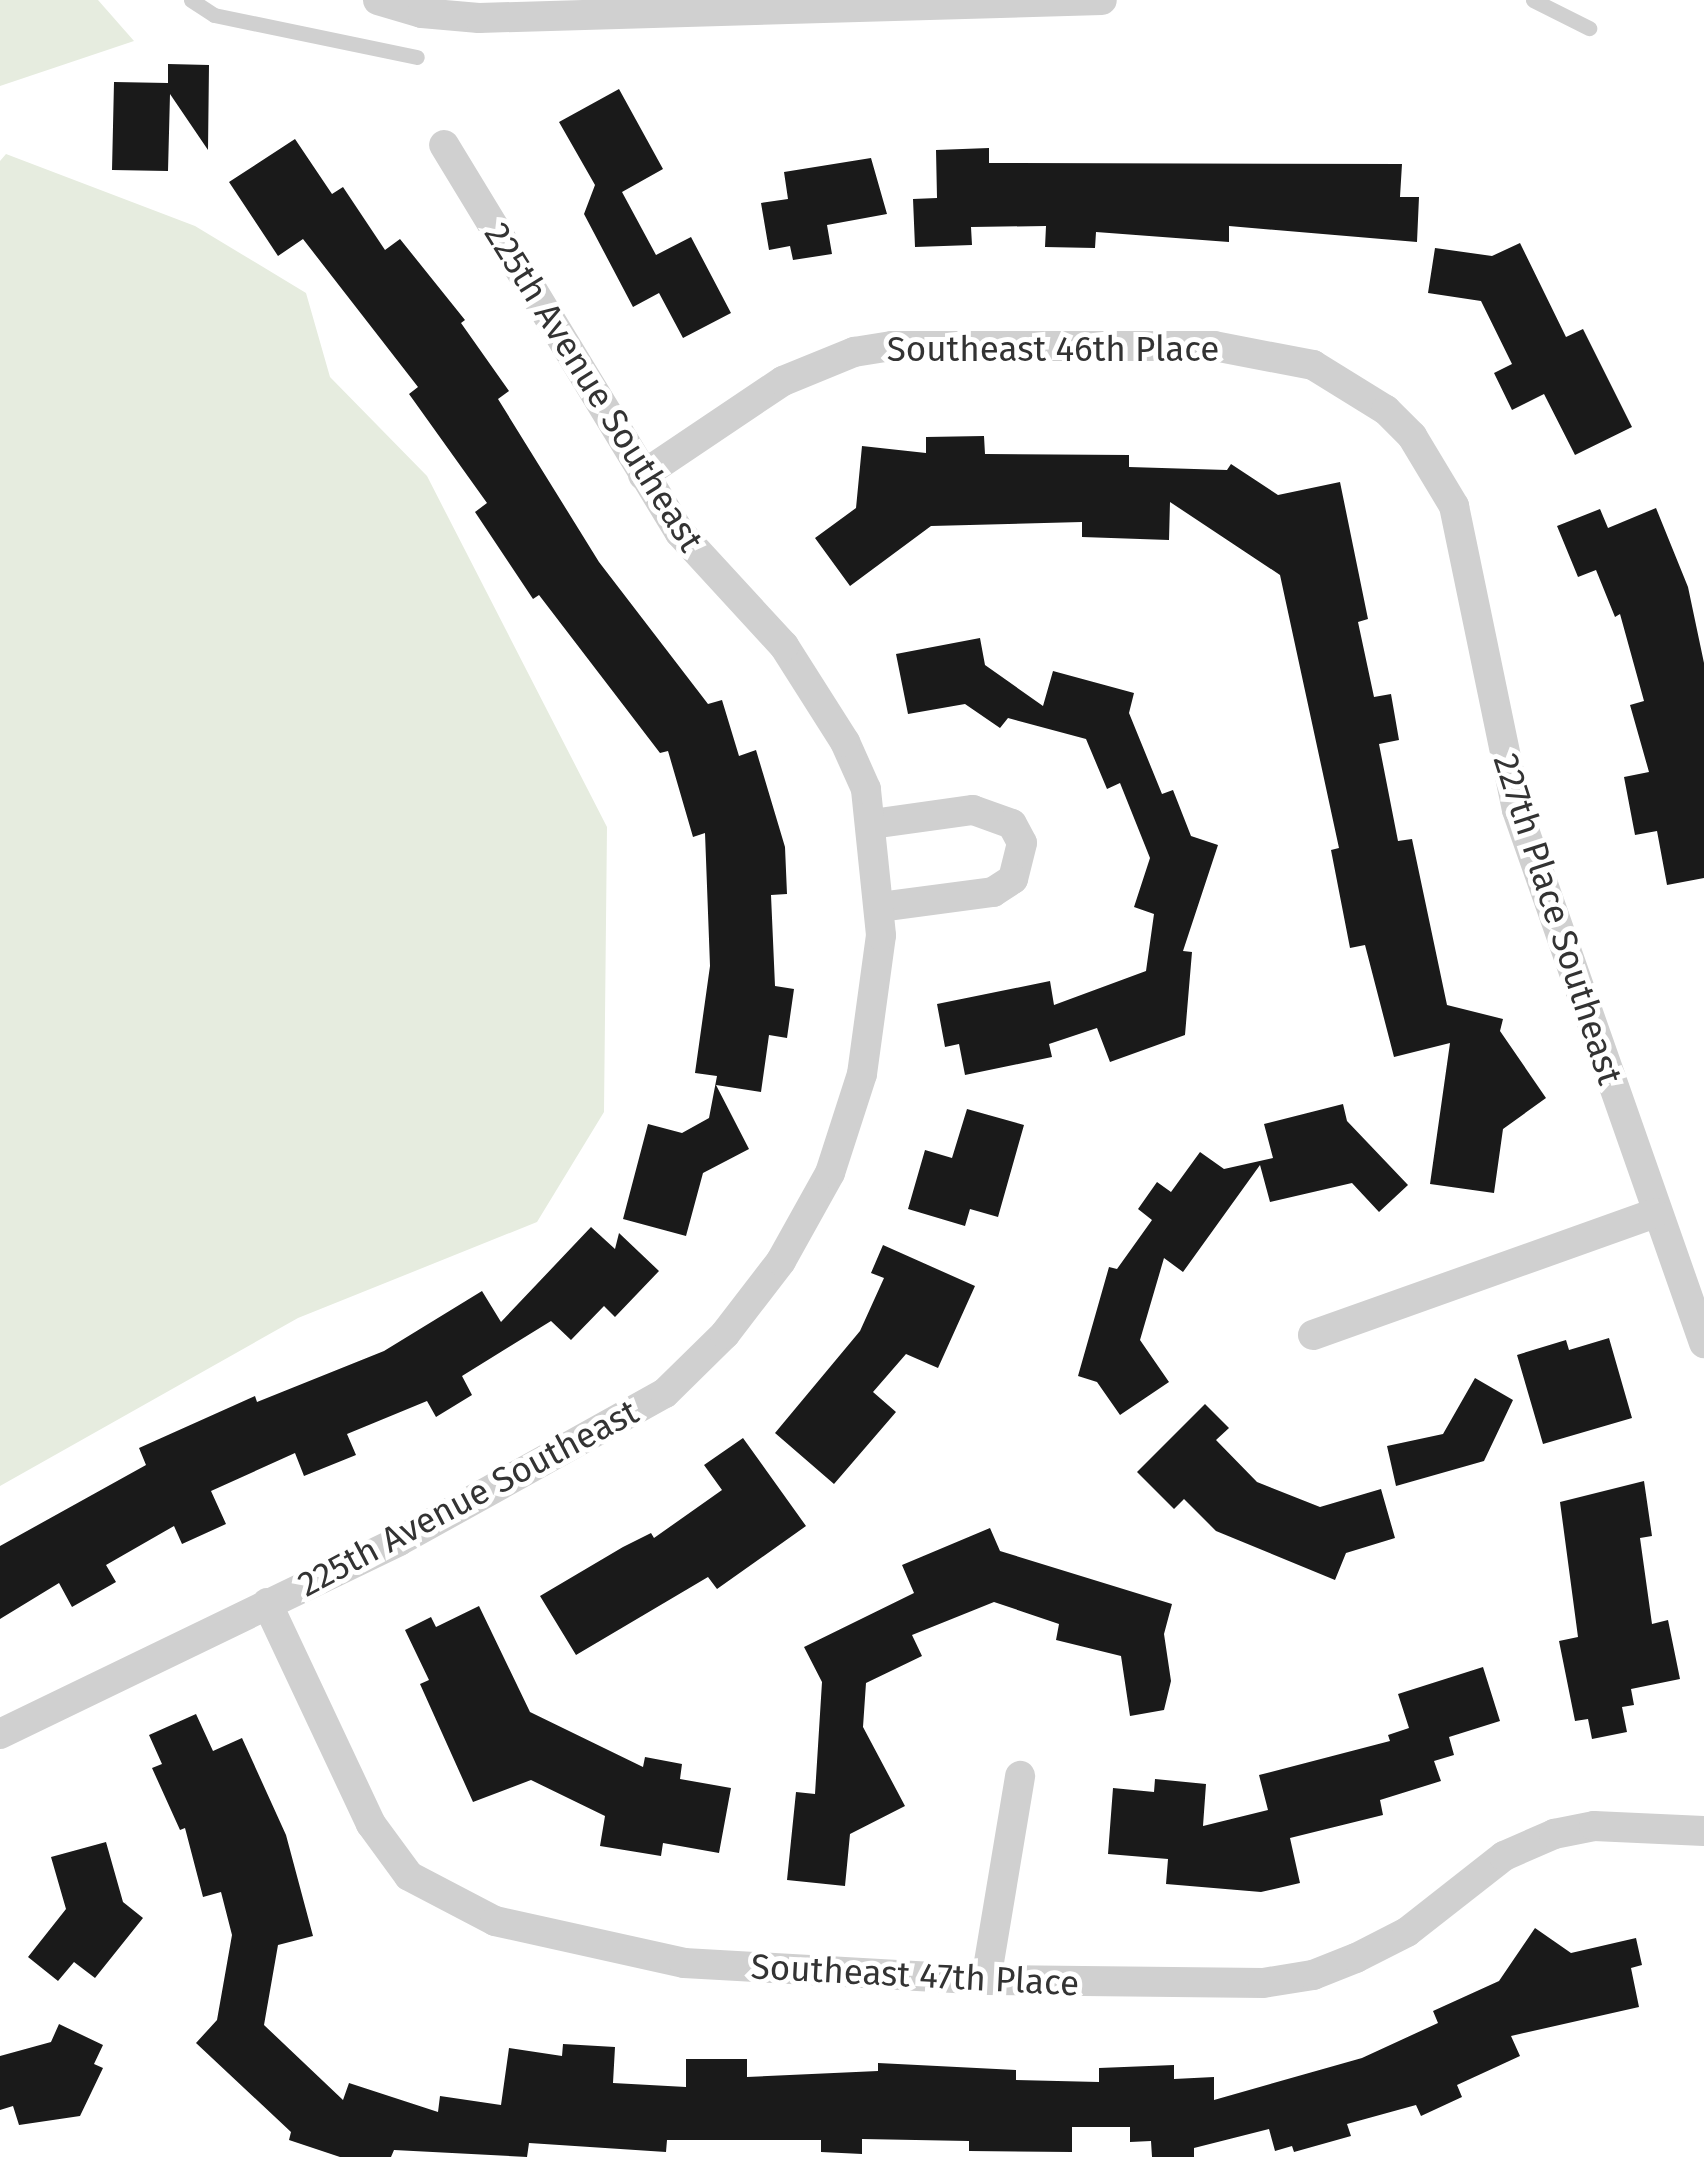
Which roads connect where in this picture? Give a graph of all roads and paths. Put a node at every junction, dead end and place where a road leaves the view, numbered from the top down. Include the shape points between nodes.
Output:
1 (191, 0) edge
2 (1102, 0) edge
3 (1533, 0) edge
4 (380, 1) edge
5 (1589, 28) dead end
6 (417, 57) dead end
7 (444, 144) dead end
8 (1412, 436) joint
9 (642, 474) junction
10 (872, 824) junction
11 (879, 907) junction
12 (1655, 1213) junction
13 (1313, 1335) dead end
14 (1704, 1343) edge
15 (268, 1603) junction
16 (0, 1734) edge
17 (1020, 1776) dead end
18 (1704, 1831) edge
19 (986, 1980) junction

1 - 6 lane via 214,15
2 - 4 street via 480,18
3 - 5 lane
7 - 9 street, 225th Avenue Southeast
8 - 9 street, Southeast 46th Place via 1354,387 1270,353 1214,346 892,346 854,352 783,381
8 - 12 street, 227th Place Southeast via 1454,506 1517,810
9 - 10 street, 225th Avenue Southeast via 680,533 819,694 866,789
10 - 11 street, 225th Avenue Southeast
10 - 11 street via 973,810 1012,824 1022,843 1012,880 994,892
11 - 15 street, 225th Avenue Southeast via 862,1074 830,1173 781,1261 726,1334 665,1393 592,1439
12 - 13 street
12 - 14 street, 227th Place Southeast
15 - 16 street, 225th Avenue Southeast
15 - 19 street, Southeast 47th Place via 372,1824 409,1876 442,1899 495,1921 684,1964
17 - 19 street
18 - 19 street, Southeast 47th Place via 1594,1826 1554,1834 1504,1856 1407,1932 1314,1975 1216,1986

